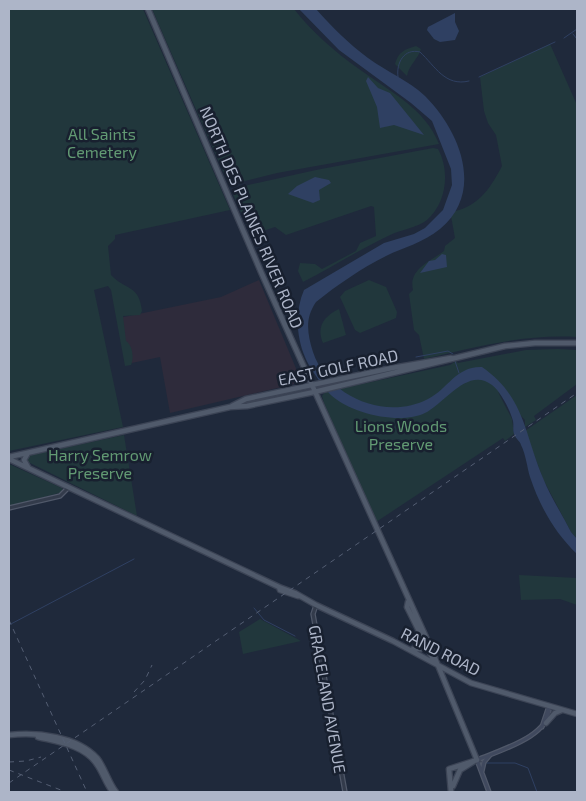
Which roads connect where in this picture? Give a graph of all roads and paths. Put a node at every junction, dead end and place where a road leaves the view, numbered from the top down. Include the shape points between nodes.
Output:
1 (148, 9) edge
2 (577, 344) edge
3 (452, 358) junction
4 (312, 386) junction
5 (314, 392) junction
6 (230, 407) junction
7 (28, 453) junction
8 (9, 458) edge
9 (29, 468) junction
10 (69, 488) junction
11 (9, 508) edge
12 (408, 602) junction
13 (316, 605) junction
14 (424, 643) junction
15 (404, 647) junction
16 (435, 662) junction
17 (549, 706) junction
18 (564, 710) junction
19 (577, 714) edge
20 (544, 725) junction
21 (9, 736) edge
22 (492, 753) junction
23 (477, 760) junction
24 (482, 772) junction
25 (112, 792) edge
26 (116, 792) edge
27 (345, 792) edge
28 (452, 792) edge
29 (489, 792) edge

1 - 4 main road, NORTH DES PLAINES RIVER ROAD
2 - 3 main road, EAST GOLF ROAD via 517,344
3 - 4 main road, EAST GOLF ROAD via 429,360
3 - 5 main road, EAST GOLF ROAD
4 - 5 main road, NORTH DES PLAINES RIVER ROAD
4 - 6 main road, EAST GOLF ROAD via 246,399
5 - 6 main road, EAST GOLF ROAD
5 - 12 main road, NORTH DES PLAINES RIVER ROAD
6 - 7 main road, EAST GOLF ROAD
7 - 8 main road, EAST GOLF ROAD
7 - 9 main road via 24,460
8 - 9 main road, RAND ROAD
9 - 10 main road, RAND ROAD
10 - 11 street via 60,496
10 - 13 main road, RAND ROAD
12 - 14 main road via 407,607
12 - 16 main road
13 - 15 main road, RAND ROAD
13 - 27 street, GRACELAND AVENUE via 313,614
14 - 15 main road via 421,649
14 - 16 main road
15 - 16 main road, RAND ROAD
16 - 17 main road, RAND ROAD via 471,683
16 - 23 main road
17 - 18 main road, RAND ROAD
17 - 20 main road
18 - 19 main road, RAND ROAD
18 - 20 main road via 554,713
20 - 22 main road via 533,735
21 - 25 main road via 36,737 82,751 96,762
21 - 26 main road via 35,734 80,745 98,759
22 - 23 main road
22 - 24 main road via 484,762
23 - 24 main road
23 - 28 main road via 458,772
23 - 28 main road via 449,769
24 - 29 main road

